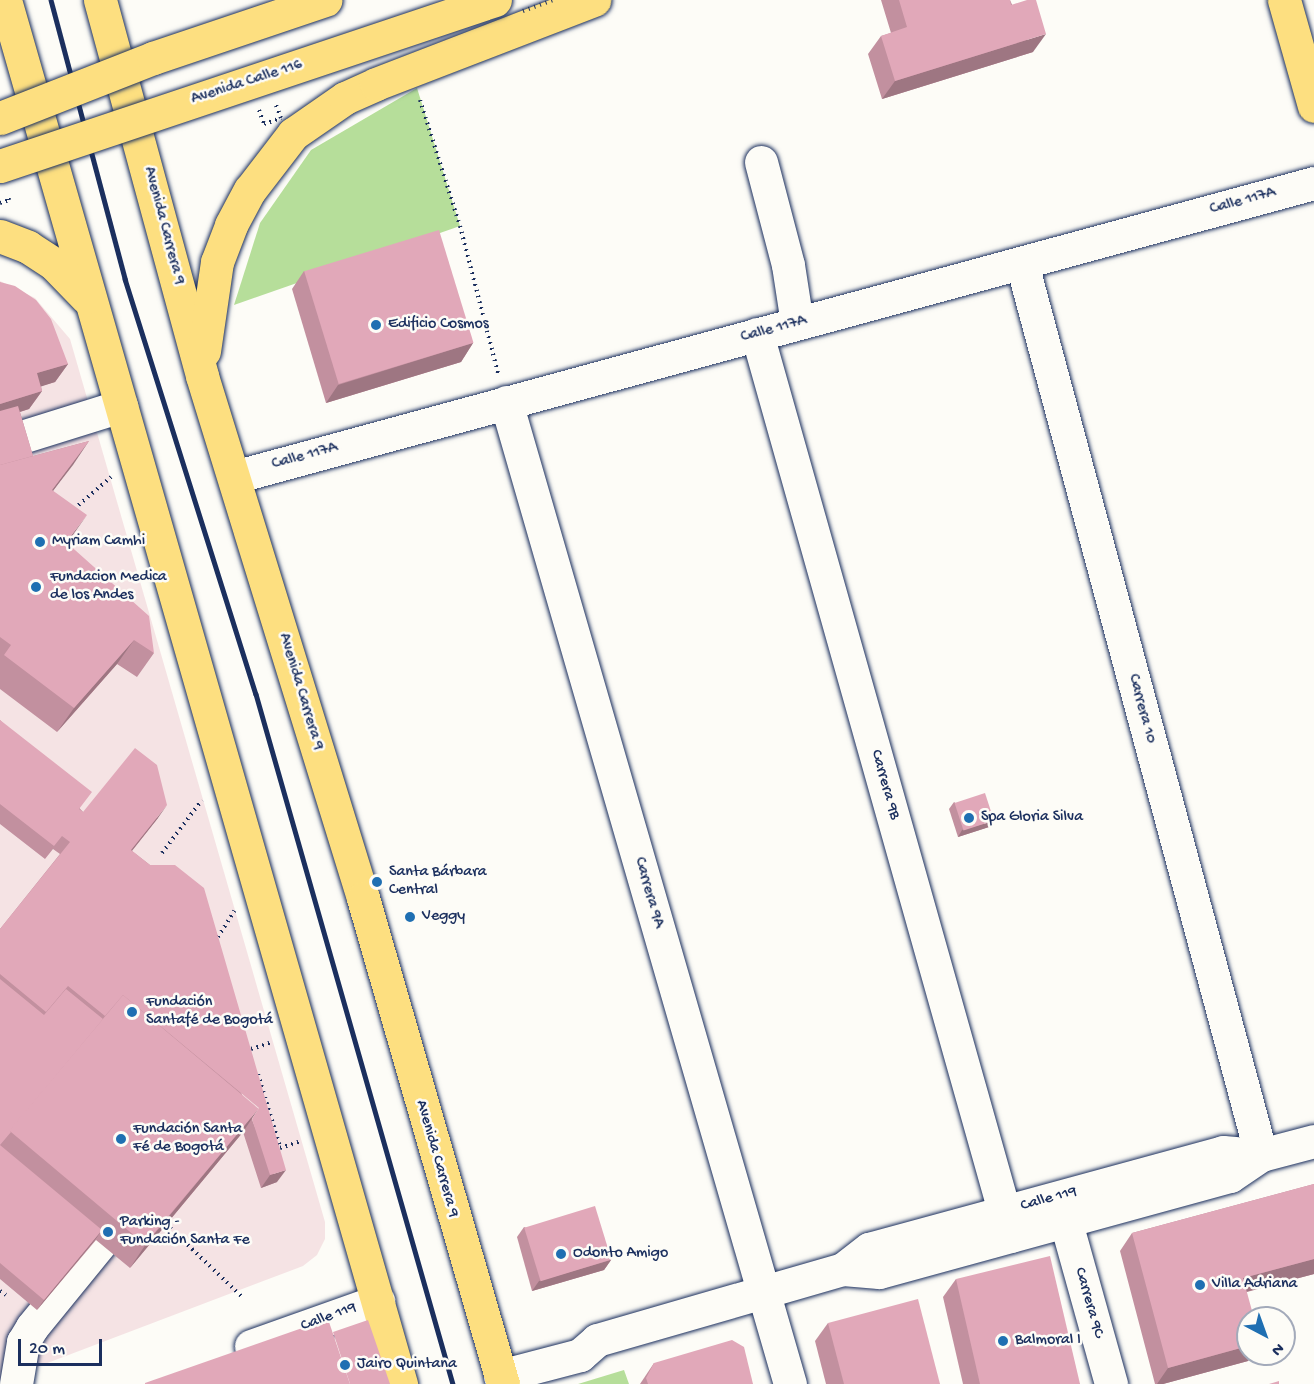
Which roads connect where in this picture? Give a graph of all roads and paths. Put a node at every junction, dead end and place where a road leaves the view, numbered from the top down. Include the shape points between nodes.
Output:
1 (5, 0) edge
2 (100, 0) edge
3 (325, 0) edge
4 (495, 0) edge
5 (594, 0) edge
6 (1284, 0) edge
7 (417, 88) dead end
8 (272, 94) dead end
9 (1314, 106) edge
10 (259, 109) dead end
11 (0, 118) edge
12 (761, 162) dead end
13 (0, 166) edge
14 (1314, 183) edge
15 (0, 195) edge
16 (0, 206) edge
17 (0, 236) edge
18 (1022, 264) junction
19 (92, 304) junction
20 (796, 323) junction
21 (757, 334) junction
22 (202, 376) junction
23 (506, 402) junction
24 (121, 406) junction
25 (18, 438) edge
26 (118, 470) dead end
27 (234, 477) junction
28 (69, 513) edge
29 (208, 792) dead end
30 (162, 853) dead end
31 (242, 901) dead end
32 (220, 944) edge
33 (248, 1039) edge
34 (281, 1039) dead end
35 (251, 1049) junction
36 (254, 1060) edge
37 (257, 1071) edge
38 (309, 1138) dead end
39 (1314, 1141) edge
40 (280, 1148) junction
41 (274, 1150) edge
42 (1261, 1155) junction
43 (1062, 1209) junction
44 (166, 1224) edge
45 (1008, 1224) junction
46 (107, 1235) edge
47 (0, 1291) edge
48 (763, 1292) junction
49 (6, 1295) dead end
50 (242, 1298) dead end
51 (378, 1301) junction
52 (223, 1356) edge
53 (499, 1372) edge
54 (16, 1384) edge
55 (401, 1384) edge
56 (790, 1384) edge
57 (1111, 1384) edge

1 - 19 main road
2 - 22 main road, Avenida Carrera 9
3 - 11 main road, bridge via 153,58
4 - 13 main road, Avenida Calle 116, bridge
5 - 22 main road via 355,93 293,134 250,190 216,262
6 - 9 main road
7 - 23 path via 460,226
8 - 10 path, bridge via 281,118 264,124
12 - 20 street via 788,266
14 - 18 street, Calle 117A
15 - 16 path
17 - 19 main road via 28,247 54,264
18 - 20 street, Calle 117A
18 - 42 street, Carrera 10
19 - 24 main road
20 - 21 street, Calle 117A
21 - 23 street, Calle 117A
21 - 45 street, Carrera 9B
22 - 27 main road, Avenida Carrera 9
23 - 27 street, Calle 117A
23 - 48 street, Carrera 9A
24 - 25 street
24 - 51 main road
26 - 28 path
27 - 53 main road, Avenida Carrera 9 via 363,898
29 - 30 path
31 - 32 path via 217,933
33 - 35 path
34 - 35 path
35 - 36 path
37 - 40 path
38 - 40 path
39 - 42 street, Calle 119
40 - 41 path
42 - 43 street, Calle 119 via 1230,1176
43 - 45 street, Calle 119
43 - 57 street, Carrera 9C
44 - 50 path
45 - 48 street, Calle 119 via 869,1249 843,1269
46 - 54 street via 32,1327 23,1342
47 - 49 path
48 - 53 street, Calle 119 via 597,1340 580,1355
48 - 56 street, Carrera 9A
51 - 52 street, Calle 119
51 - 55 main road

